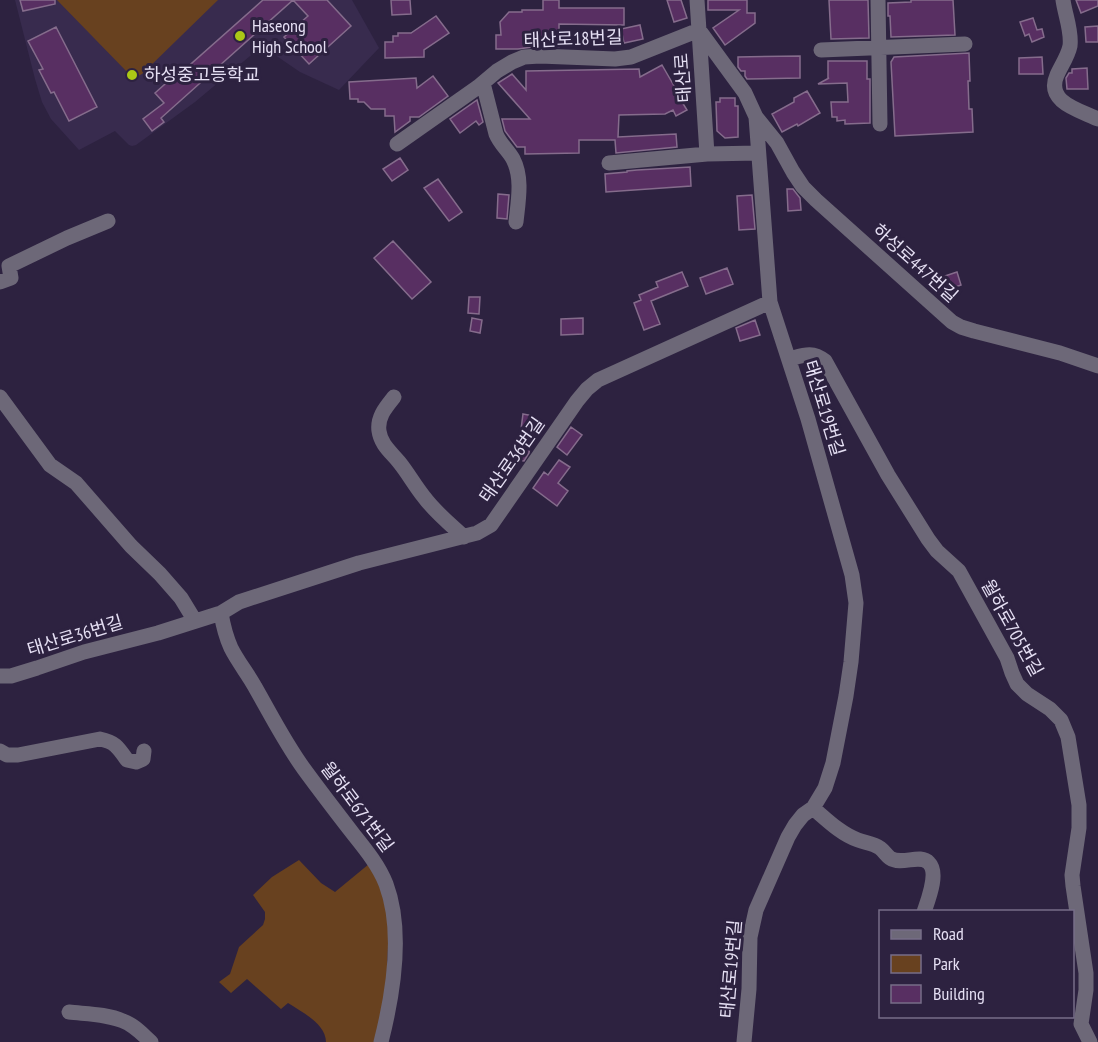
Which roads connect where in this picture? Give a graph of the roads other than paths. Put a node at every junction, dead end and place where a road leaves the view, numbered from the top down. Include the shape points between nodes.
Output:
1 (697, 0) edge
2 (878, 0) edge
3 (1064, 0) edge
4 (699, 30) junction
5 (965, 44) dead end
6 (878, 48) junction
7 (821, 50) dead end
8 (483, 83) junction
9 (756, 117) junction
10 (1098, 119) edge
11 (880, 124) dead end
12 (397, 144) dead end
13 (758, 153) junction
14 (707, 154) junction
15 (609, 163) dead end
16 (108, 221) dead end
17 (516, 222) dead end
18 (0, 282) edge
19 (771, 302) junction
20 (789, 359) junction
21 (1098, 366) edge
22 (0, 397) edge
23 (394, 397) dead end
24 (465, 537) junction
25 (221, 614) junction
26 (195, 621) junction
27 (0, 676) edge
28 (0, 751) edge
29 (144, 751) dead end
30 (813, 808) junction
31 (925, 910) edge
32 (69, 1012) dead end
33 (151, 1042) edge
34 (381, 1042) edge
35 (744, 1042) edge
36 (1090, 1042) edge

1 - 4 street, 태산로
2 - 6 street
3 - 10 street via 1070,46 1054,82 1055,93 1067,105
4 - 8 street, 태산로18번길 via 631,57 524,57
4 - 9 street, 태산로19번길 via 745,93
4 - 14 street, 태산로
5 - 6 street
6 - 7 street
6 - 11 street
8 - 12 street, 태산로18번길
8 - 17 street via 496,134 517,169
9 - 13 street, 태산로19번길
9 - 21 street, 하성로447번길 via 816,200 952,322
13 - 14 street
13 - 19 street, 태산로19번길
14 - 15 street
16 - 18 street via 9,266 11,278
19 - 20 street, 태산로19번길
19 - 24 street, 태산로36번길 via 598,380 577,401 491,525
20 - 30 street, 태산로19번길 via 852,575 856,603 851,662 833,763
20 - 36 street, 월하로705번길 via 810,354 825,361 928,539 959,571 1017,684 1061,720 1068,737 1079,805 1072,875 1086,973 1081,1024
22 - 26 street via 50,465 76,483 181,598
23 - 24 street via 379,420 383,442 424,498
24 - 25 street, 태산로36번길 via 359,563 240,602
25 - 26 street, 태산로36번길
25 - 34 street, 월하로671번길 via 231,648 283,737 386,884 395,940 391,997
26 - 27 street, 태산로36번길 via 37,669
28 - 29 street via 18,756 100,739 112,741 127,760 142,759
30 - 31 street via 843,833 882,849 890,858 921,858 929,862 933,881
30 - 35 street, 태산로19번길 via 803,815 788,837 756,910 750,937
32 - 33 street via 124,1021

